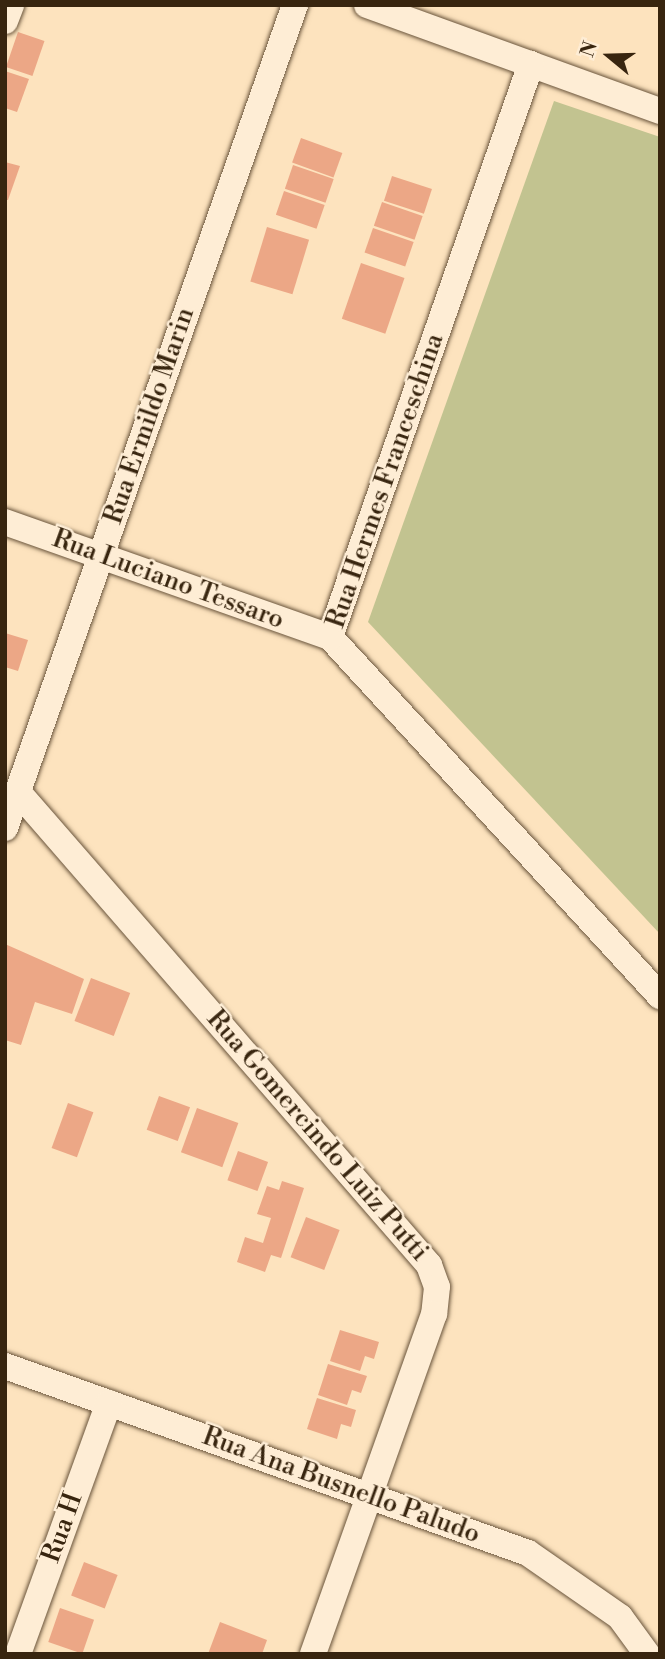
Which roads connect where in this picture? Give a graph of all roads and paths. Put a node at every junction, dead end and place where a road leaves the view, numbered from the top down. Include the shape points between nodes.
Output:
1 (11, 5) edge
2 (295, 5) edge
3 (367, 5) edge
4 (5, 21) edge
5 (531, 64) junction
6 (660, 111) edge
7 (5, 522) edge
8 (101, 556) junction
9 (330, 637) junction
10 (18, 792) junction
11 (5, 828) edge
12 (660, 996) edge
13 (5, 1366) edge
14 (109, 1403) junction
15 (369, 1497) junction
16 (18, 1654) edge
17 (313, 1654) edge
18 (647, 1654) edge

1 - 4 street
2 - 8 street, Rua Ermildo Marin
3 - 5 street
5 - 6 street
5 - 9 street, Rua Hermes Franceschina
7 - 8 street, Rua Luciano Tessaro
8 - 9 street, Rua Luciano Tessaro
8 - 10 street, Rua Ermildo Marin
9 - 12 street, Rua Hermes Franceschina
10 - 11 street, Rua Ermildo Marin
10 - 15 street, Rua Gomercindo Luiz Putti via 429,1265 437,1287 434,1314
13 - 14 street, Rua Ana Busnello Paludo
14 - 15 street, Rua Ana Busnello Paludo
14 - 16 street, Rua H
15 - 17 street, Rua Gomercindo Luiz Putti
15 - 18 street, Rua Ana Busnello Paludo via 527,1553 573,1579 620,1617

